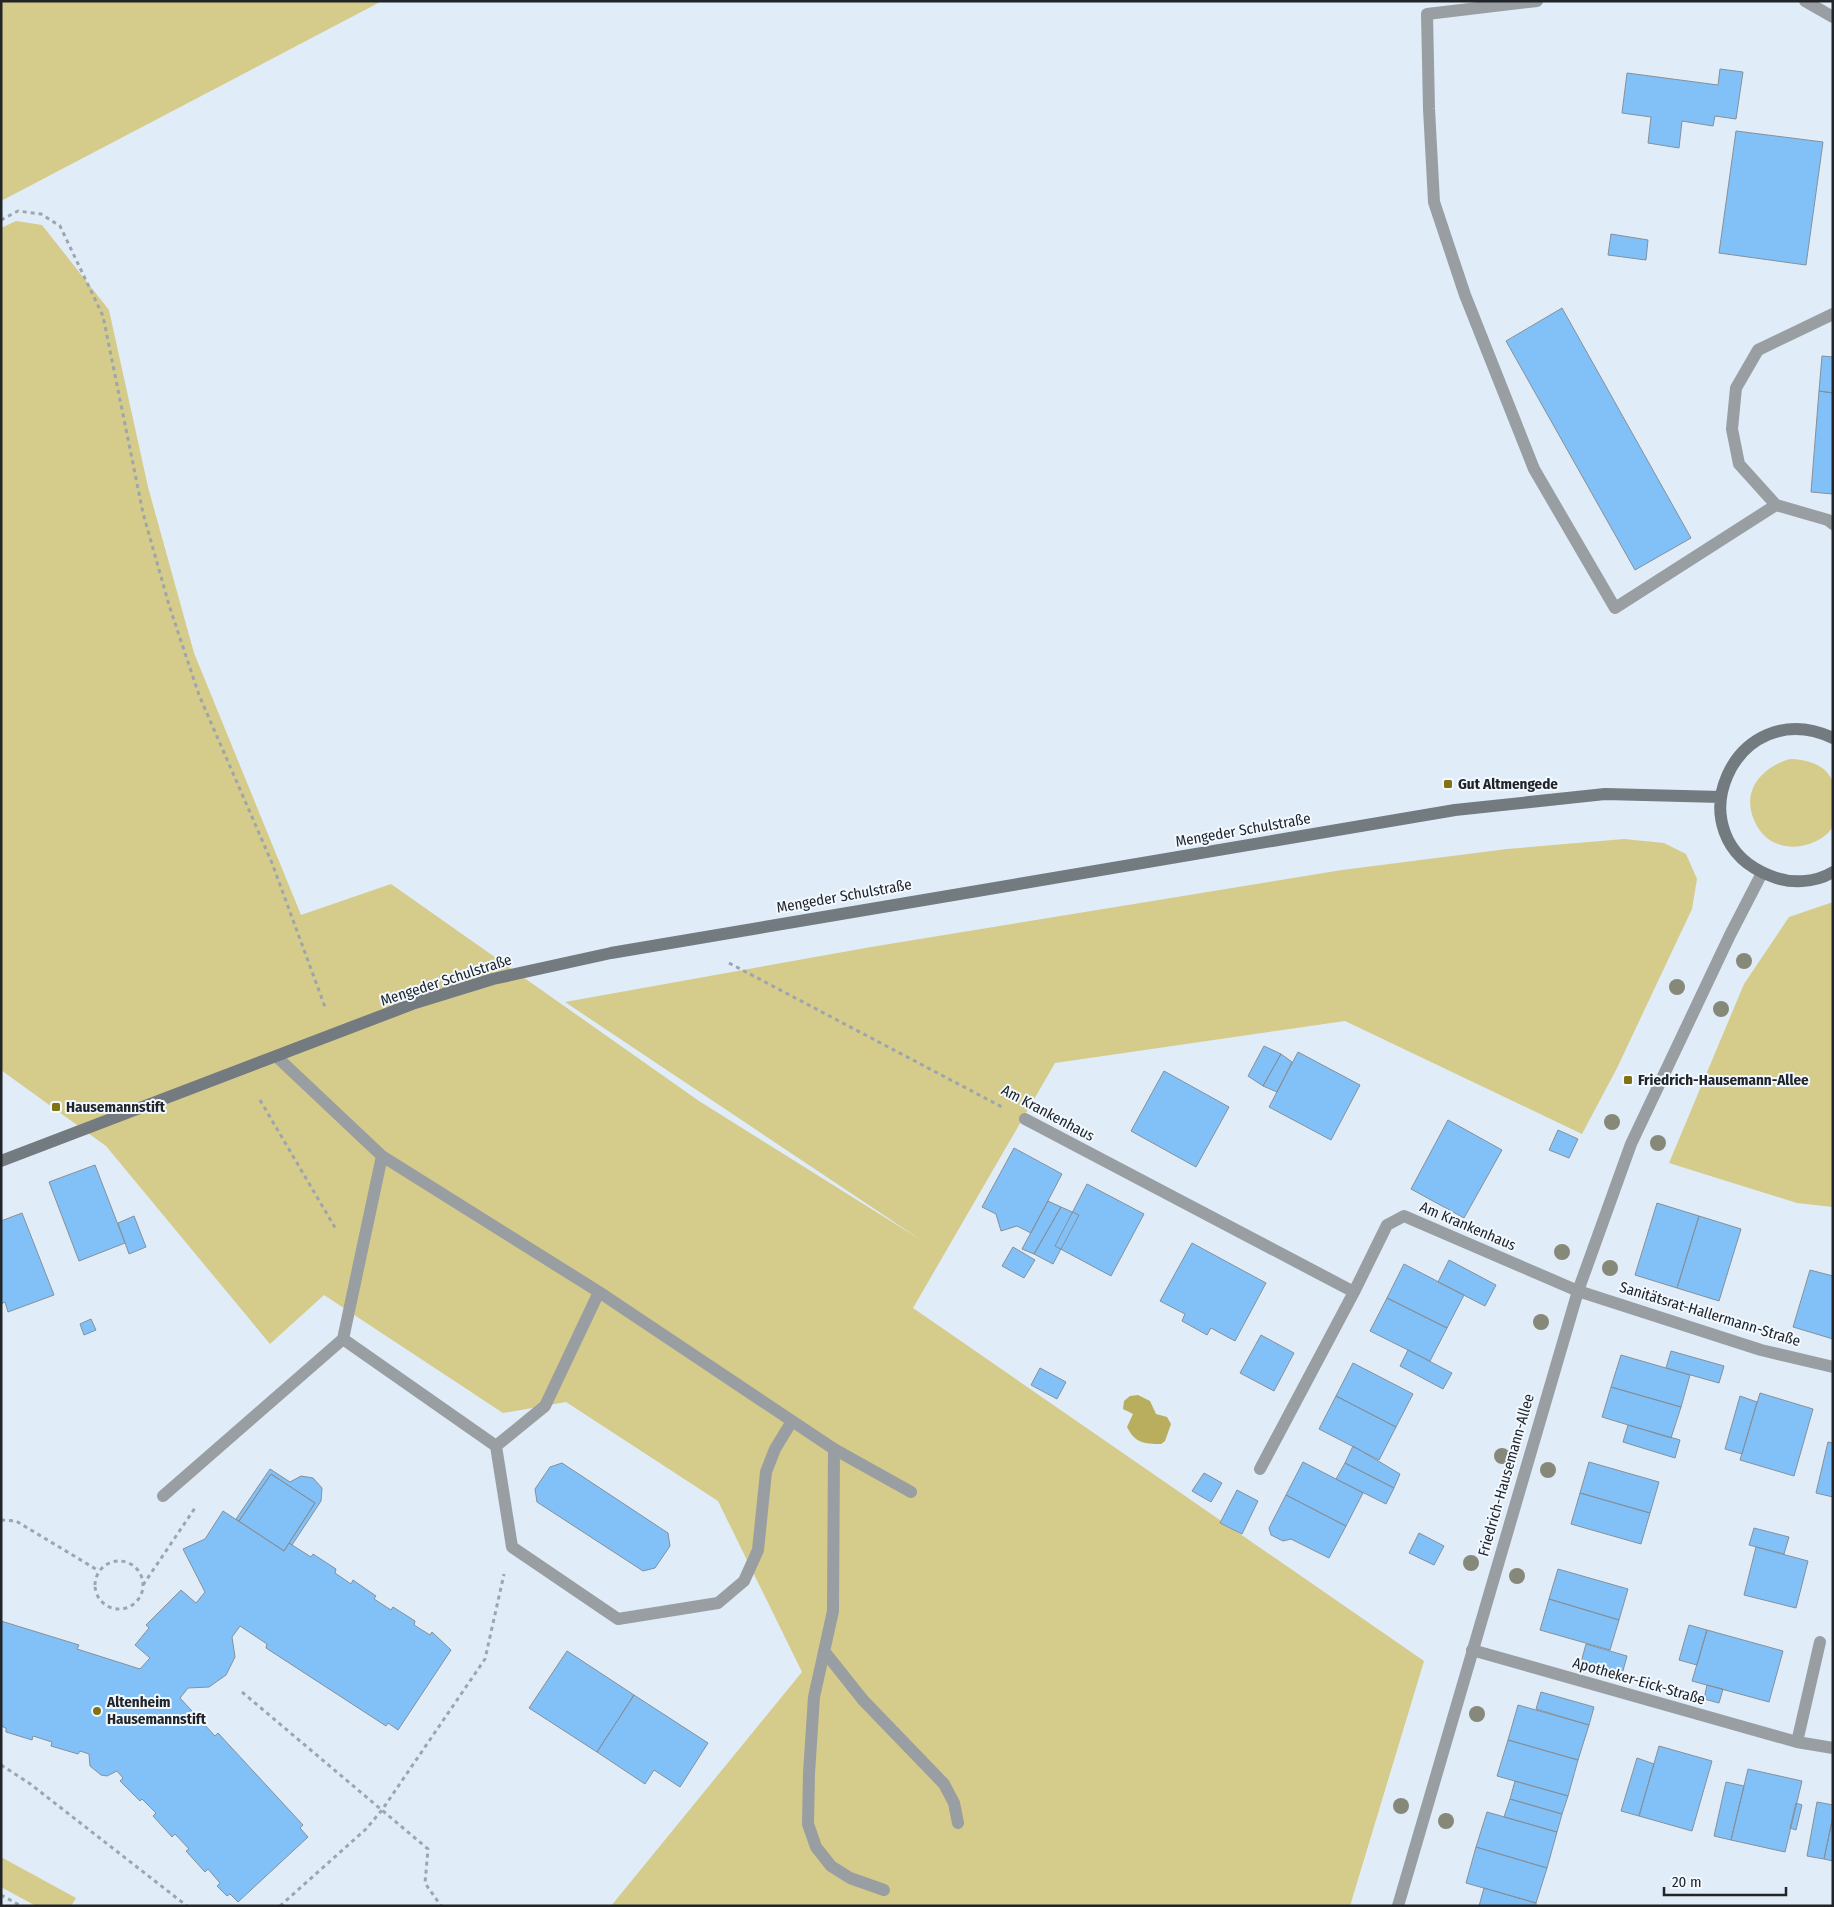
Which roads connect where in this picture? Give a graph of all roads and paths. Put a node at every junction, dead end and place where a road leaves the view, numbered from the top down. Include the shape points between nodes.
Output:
1 (1537, 1) edge
2 (1805, 1) edge
3 (1833, 17) edge
4 (1, 220) edge
5 (1833, 314) edge
6 (1776, 506) junction
7 (1833, 524) edge
8 (1832, 737) edge
9 (1721, 797) junction
10 (1833, 872) edge
11 (1762, 873) junction
12 (728, 962) dead end
13 (335, 1036) junction
14 (277, 1057) junction
15 (260, 1100) dead end
16 (1026, 1119) joint
17 (382, 1156) junction
18 (1, 1161) edge
19 (341, 1238) dead end
20 (1578, 1291) junction
21 (599, 1292) junction
22 (1354, 1292) junction
23 (343, 1339) junction
24 (1833, 1367) edge
25 (792, 1420) junction
26 (496, 1446) junction
27 (834, 1449) junction
28 (1260, 1469) dead end
29 (911, 1492) dead end
30 (163, 1496) dead end
31 (1, 1520) edge
32 (512, 1547) junction
33 (99, 1570) junction
34 (1820, 1642) dead end
35 (1472, 1650) junction
36 (824, 1651) junction
37 (242, 1692) dead end
38 (1797, 1742) junction
39 (1833, 1748) edge
40 (1, 1765) edge
41 (382, 1810) junction
42 (958, 1822) dead end
43 (884, 1890) dead end
44 (1, 1895) edge
45 (21, 1906) edge
46 (187, 1906) edge
47 (280, 1906) edge
48 (441, 1906) edge
49 (1398, 1906) edge

1 - 6 street via 1428,14 1434,202 1465,295 1534,469 1614,608
2 - 3 street
4 - 13 path via 18,212 41,214 60,226 103,316 143,513 172,614 199,695 272,863
5 - 6 street via 1758,350 1736,388 1732,429 1739,464
6 - 7 street
8 - 9 main road via 1813,730 1791,729 1771,733 1749,745 1732,764 1724,780
9 - 11 main road via 1720,812 1730,843 1740,857
9 - 13 main road, Mengeder Schulstraße via 1605,794 1455,810 813,918 611,953 493,979 415,1004
10 - 11 main road via 1811,880 1793,881
11 - 20 street, Friedrich-Hausemann-Allee via 1631,1144
12 - 16 path, Am Krankenhaus
13 - 14 main road, Mengeder Schulstraße
14 - 17 street
14 - 18 main road, Mengeder Schulstraße
15 - 19 path
16 - 22 street, Am Krankenhaus
17 - 21 street
17 - 23 street
20 - 22 street, Am Krankenhaus via 1404,1216 1387,1225
20 - 24 street, Sanitätsrat-Hallermann-Straße via 1761,1350
20 - 35 street, Friedrich-Hausemann-Allee
21 - 25 street
21 - 26 street via 545,1406
22 - 28 street, Am Krankenhaus
23 - 26 street
23 - 30 street
25 - 27 street
25 - 32 street via 766,1472 758,1550 744,1582 718,1604 618,1620
26 - 32 street
27 - 29 street
27 - 36 street via 833,1611
31 - 33 path via 16,1521
32 - 41 path via 485,1659
33 - 33 path via 111,1561 126,1561 133,1565 144,1585 139,1600 116,1609 102,1602 95,1586
34 - 38 street
35 - 38 street, Apotheker-Eick-Straße
35 - 49 street, Friedrich-Hausemann-Allee
36 - 42 street via 863,1700 944,1784 954,1803
36 - 43 street via 814,1697 808,1824 816,1846 831,1866 850,1878
37 - 41 path
38 - 39 street, Apotheker-Eick-Straße
40 - 46 path via 29,1783
41 - 47 path via 366,1829
41 - 48 path via 428,1849 424,1883
44 - 45 path

